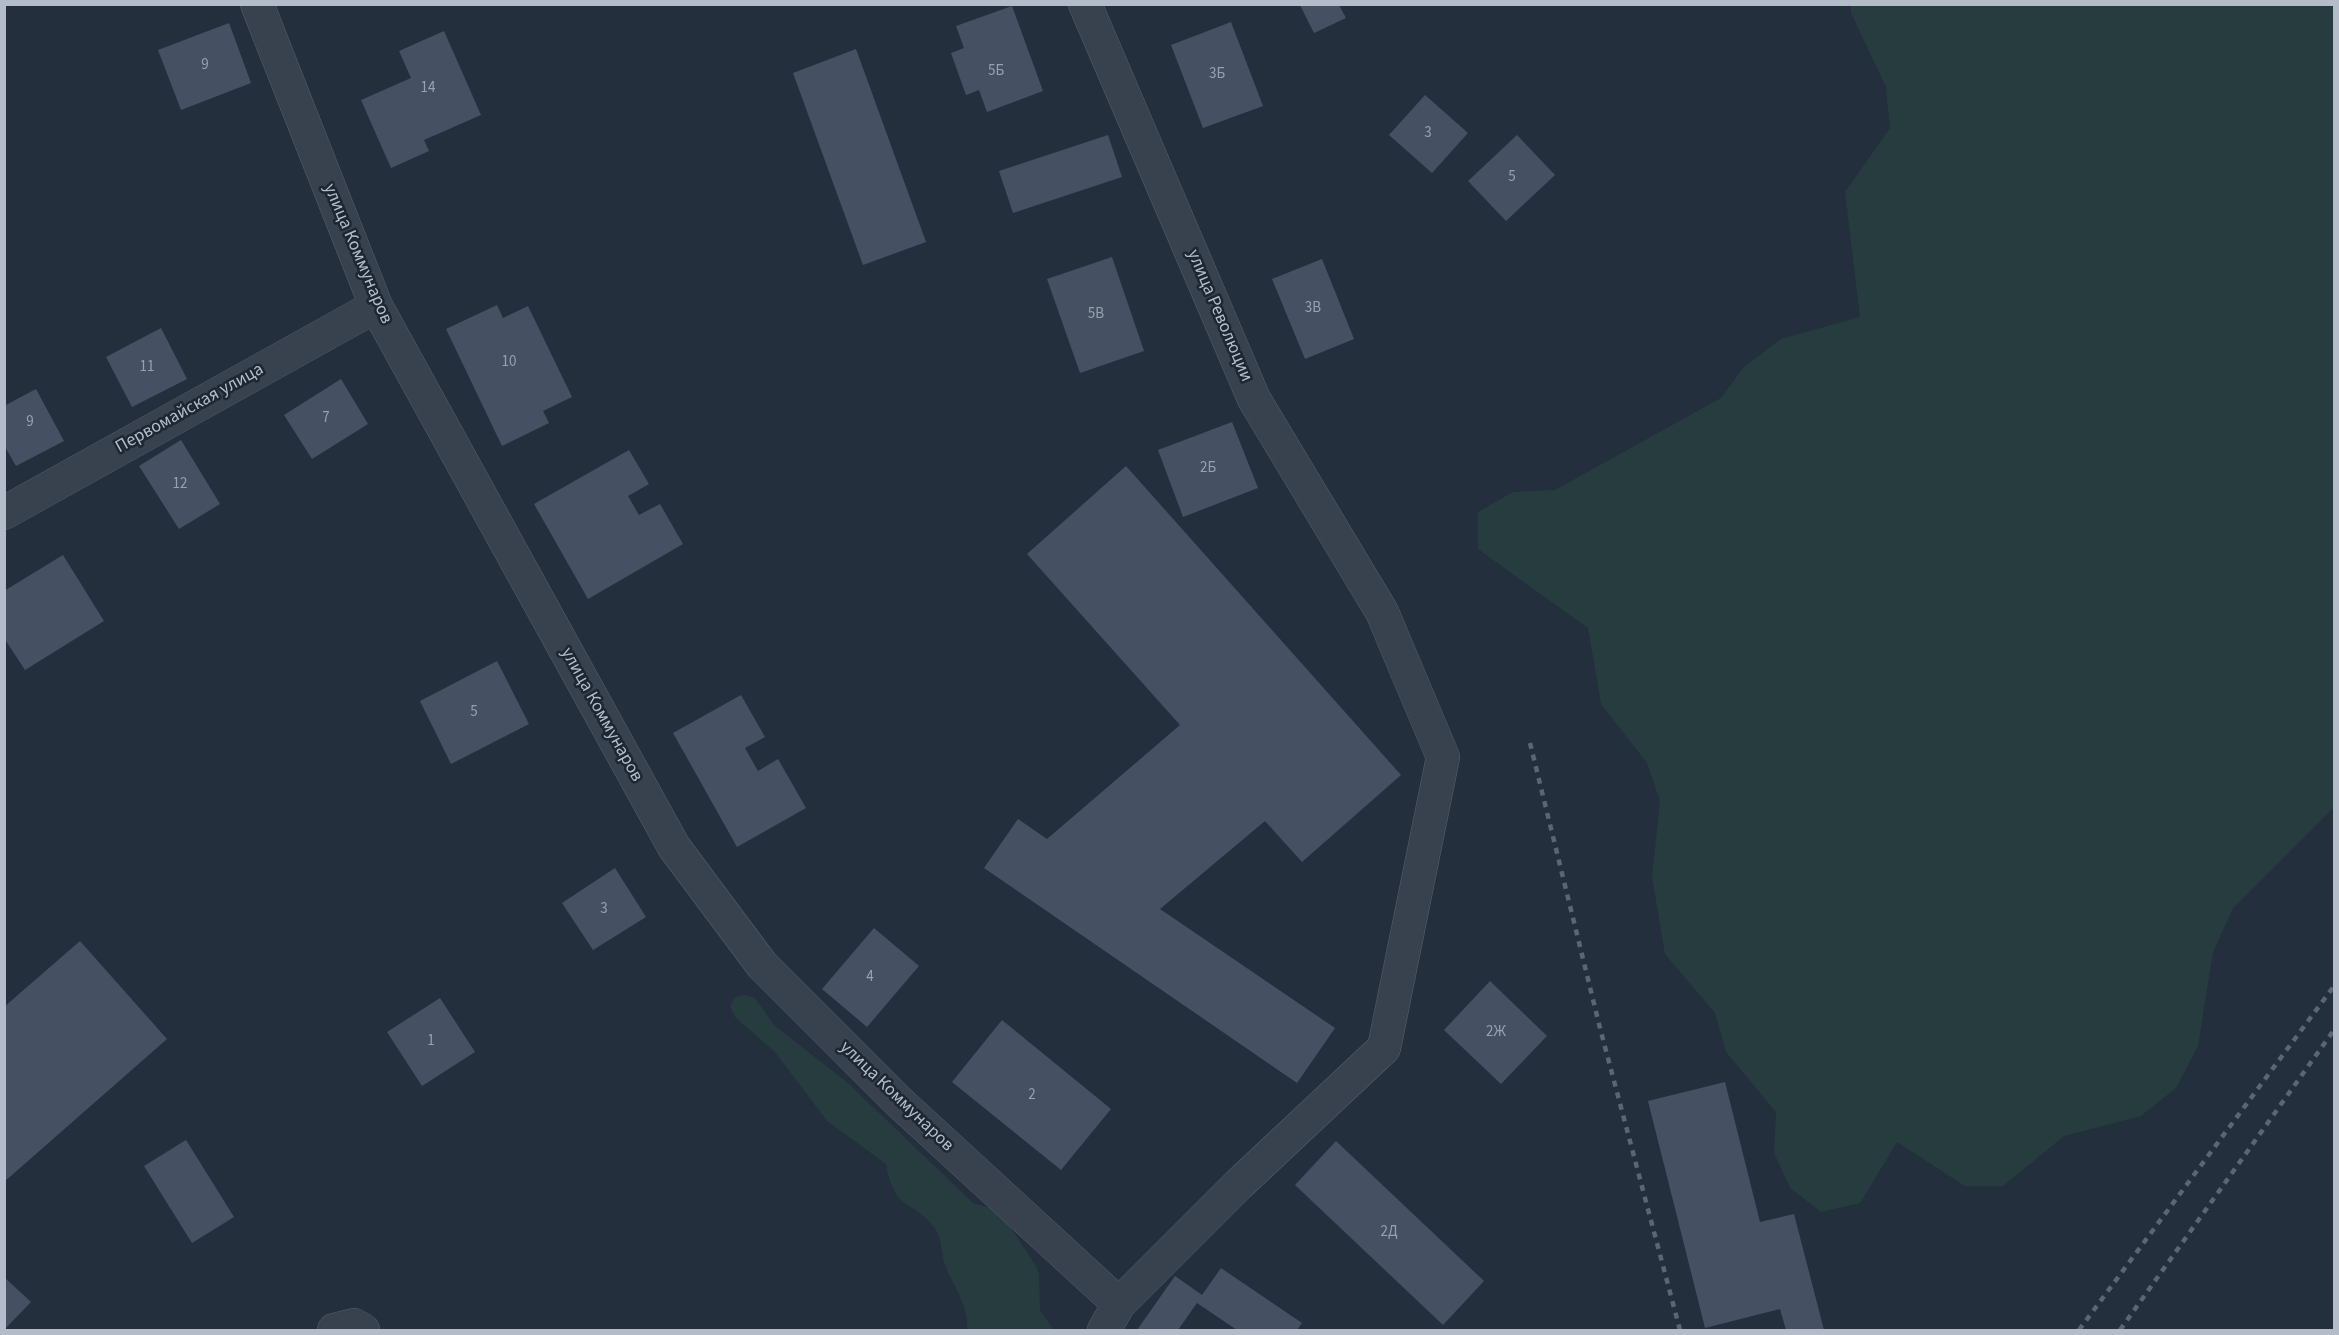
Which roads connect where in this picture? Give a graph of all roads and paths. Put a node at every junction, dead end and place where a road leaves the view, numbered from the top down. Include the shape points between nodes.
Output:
1 (257, 4) edge
2 (1085, 4) edge
3 (376, 306) junction
4 (4, 513) edge
5 (1112, 1317) edge
6 (334, 1330) edge
7 (363, 1330) edge

1 - 3 street, улица Коммунаров
2 - 5 street, улица Революции via 1254,399 1382,612 1443,757 1384,1048 1238,1185
3 - 4 street, Первомайская улица
3 - 5 street, улица Коммунаров via 674,847 755,956
6 - 7 street via 354,1325

